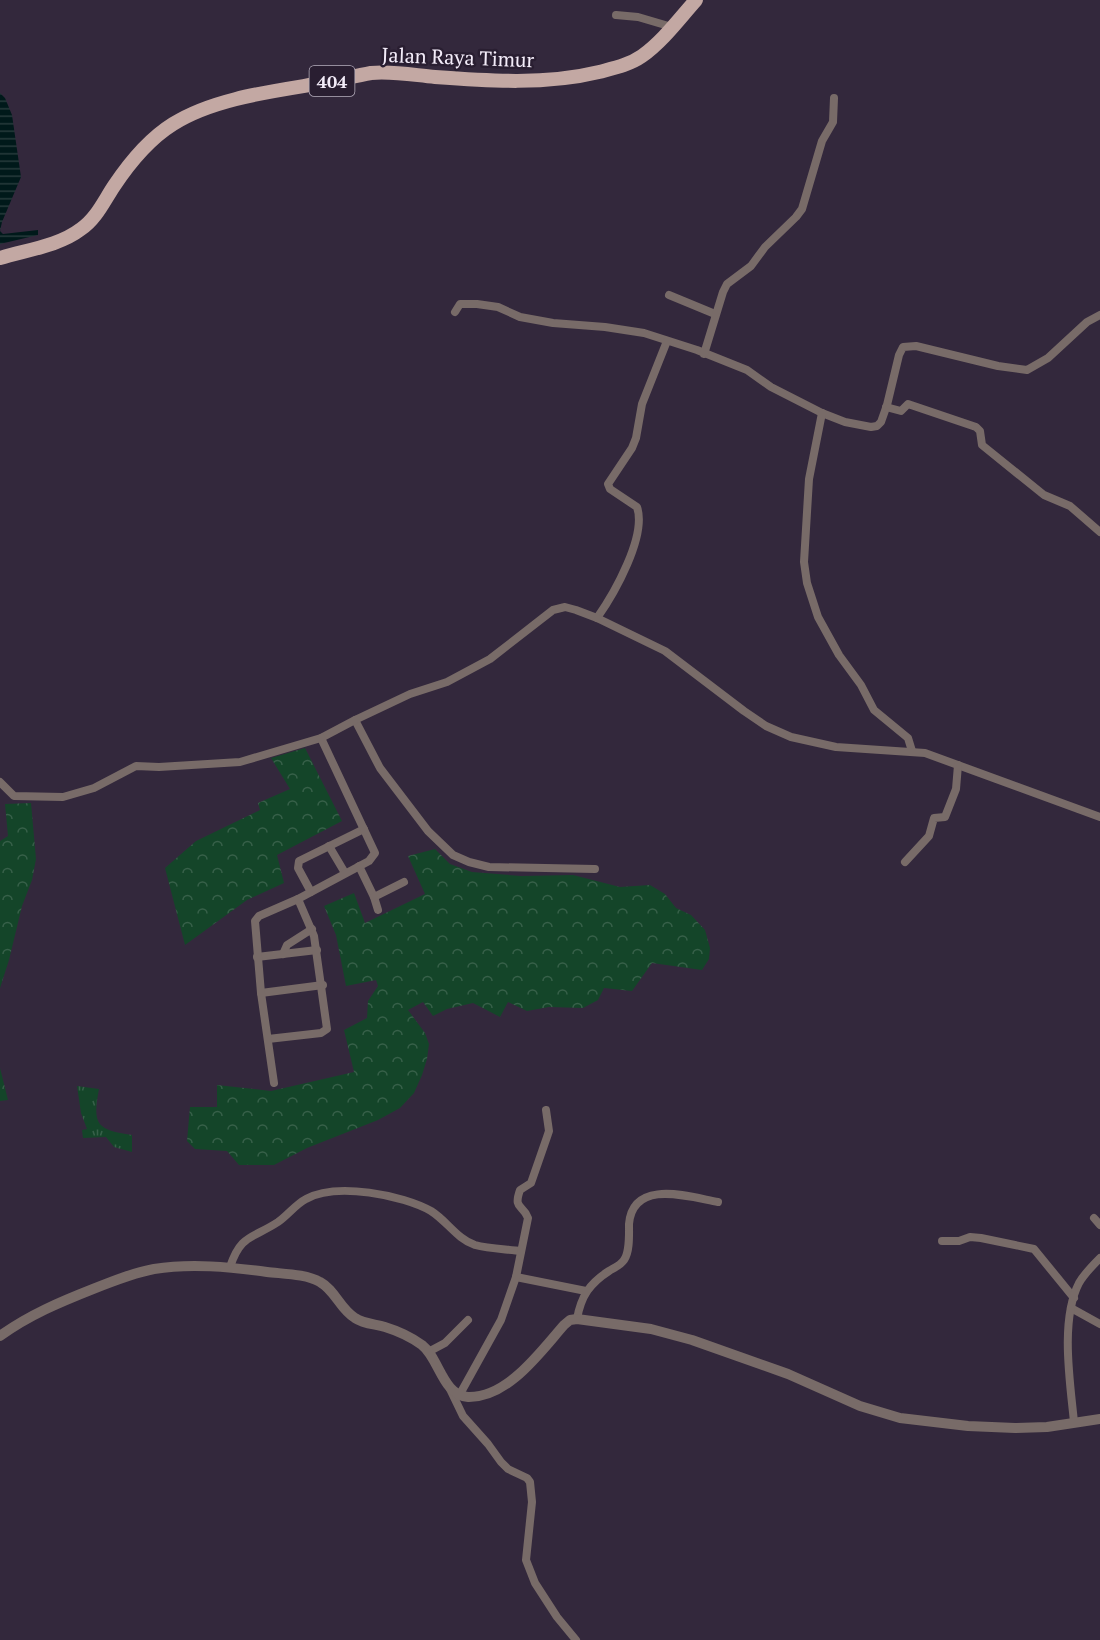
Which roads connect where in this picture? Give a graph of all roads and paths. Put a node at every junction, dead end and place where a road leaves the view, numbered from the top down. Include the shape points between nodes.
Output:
1 (696, 0) edge
2 (616, 15) dead end
3 (672, 27) junction
4 (834, 98) dead end
5 (0, 258) edge
6 (669, 295) dead end
7 (455, 312) dead end
8 (715, 314) junction
9 (1100, 315) edge
10 (667, 341) junction
11 (704, 354) junction
12 (886, 407) junction
13 (822, 413) junction
14 (1100, 532) edge
15 (597, 618) junction
16 (355, 720) junction
17 (321, 738) junction
18 (912, 751) junction
19 (958, 765) junction
20 (0, 782) edge
21 (1100, 817) edge
22 (364, 829) junction
23 (329, 846) junction
24 (905, 862) dead end
25 (359, 866) junction
26 (595, 869) dead end
27 (345, 873) junction
28 (404, 882) dead end
29 (311, 892) junction
30 (374, 897) junction
31 (298, 899) junction
32 (378, 910) dead end
33 (312, 929) junction
34 (317, 950) junction
35 (283, 954) junction
36 (257, 957) junction
37 (322, 985) junction
38 (261, 993) junction
39 (268, 1039) junction
40 (274, 1083) dead end
41 (546, 1110) dead end
42 (718, 1202) dead end
43 (942, 1241) dead end
44 (521, 1251) junction
45 (1100, 1258) edge
46 (233, 1267) junction
47 (516, 1276) junction
48 (586, 1291) junction
49 (1074, 1298) junction
50 (1071, 1308) junction
51 (577, 1319) junction
52 (468, 1320) dead end
53 (1100, 1324) edge
54 (0, 1336) edge
55 (429, 1352) junction
56 (450, 1388) junction
57 (460, 1394) junction
58 (1100, 1419) edge
59 (1074, 1422) junction
60 (576, 1640) edge

1 - 3 main road, Jalan Raya Timur / 404
2 - 3 street
3 - 5 main road, Jalan Raya Timur / 404 via 641,57 582,76 551,81 371,73 199,111 174,123 146,145 81,230
4 - 8 street via 833,123 822,141 799,213 751,266 727,284
6 - 8 street
7 - 10 street via 459,305 477,304 498,307 528,319 634,332
8 - 11 street
9 - 12 street via 1048,358 1027,370 916,346 903,347
10 - 11 street
10 - 15 street via 642,404 632,448 608,484 637,507 640,518 622,577
11 - 13 street via 747,370
12 - 13 street via 879,424 871,427
12 - 14 street via 901,411 908,404 976,427 982,445 1044,495 1070,506
13 - 18 street via 809,479 804,562 807,583 833,647 874,710 908,738
15 - 16 street via 565,608 554,610 490,659 447,682 410,694
15 - 18 street via 665,651 744,711 791,737 836,747
16 - 17 street
16 - 26 street via 380,768 428,831 453,855 489,867
17 - 20 street via 240,762 136,766 94,789 63,797 14,796
17 - 22 street
18 - 19 street
19 - 21 street
19 - 24 street via 956,789 945,817 934,818 929,836
22 - 23 street
22 - 25 street via 375,853
23 - 27 street
23 - 29 street via 297,864
25 - 27 street
25 - 30 street
27 - 29 street
28 - 30 street
29 - 31 street
30 - 32 street
31 - 33 street
31 - 36 street via 257,918
33 - 34 street
33 - 35 street via 287,945
34 - 35 street
34 - 37 street
35 - 36 street
36 - 38 street
37 - 38 street
37 - 39 street via 325,1030
38 - 39 street
39 - 40 street
41 - 44 street via 548,1137 531,1184 520,1190 517,1200 528,1215
42 - 48 street via 665,1193 652,1194 640,1201 630,1215 624,1262 597,1278
43 - 49 street via 970,1237 1034,1249
44 - 46 street via 474,1244 433,1212 408,1200 356,1191 306,1199 278,1222 241,1243
44 - 47 street
45 - 49 street via 1079,1282
46 - 54 street via 177,1267 132,1274 39,1312
46 - 55 street via 322,1283 356,1318 412,1338
47 - 48 street
47 - 57 street via 501,1320
48 - 51 street
49 - 50 street
50 - 53 street
50 - 59 street via 1068,1338
51 - 57 street via 564,1325 527,1367 506,1383 487,1394
51 - 59 street via 651,1329 692,1340 900,1418 1016,1428
52 - 55 street via 445,1343
55 - 56 street
56 - 57 street
56 - 60 street via 463,1416 501,1462 530,1482 532,1502 526,1560 535,1583
58 - 59 street

